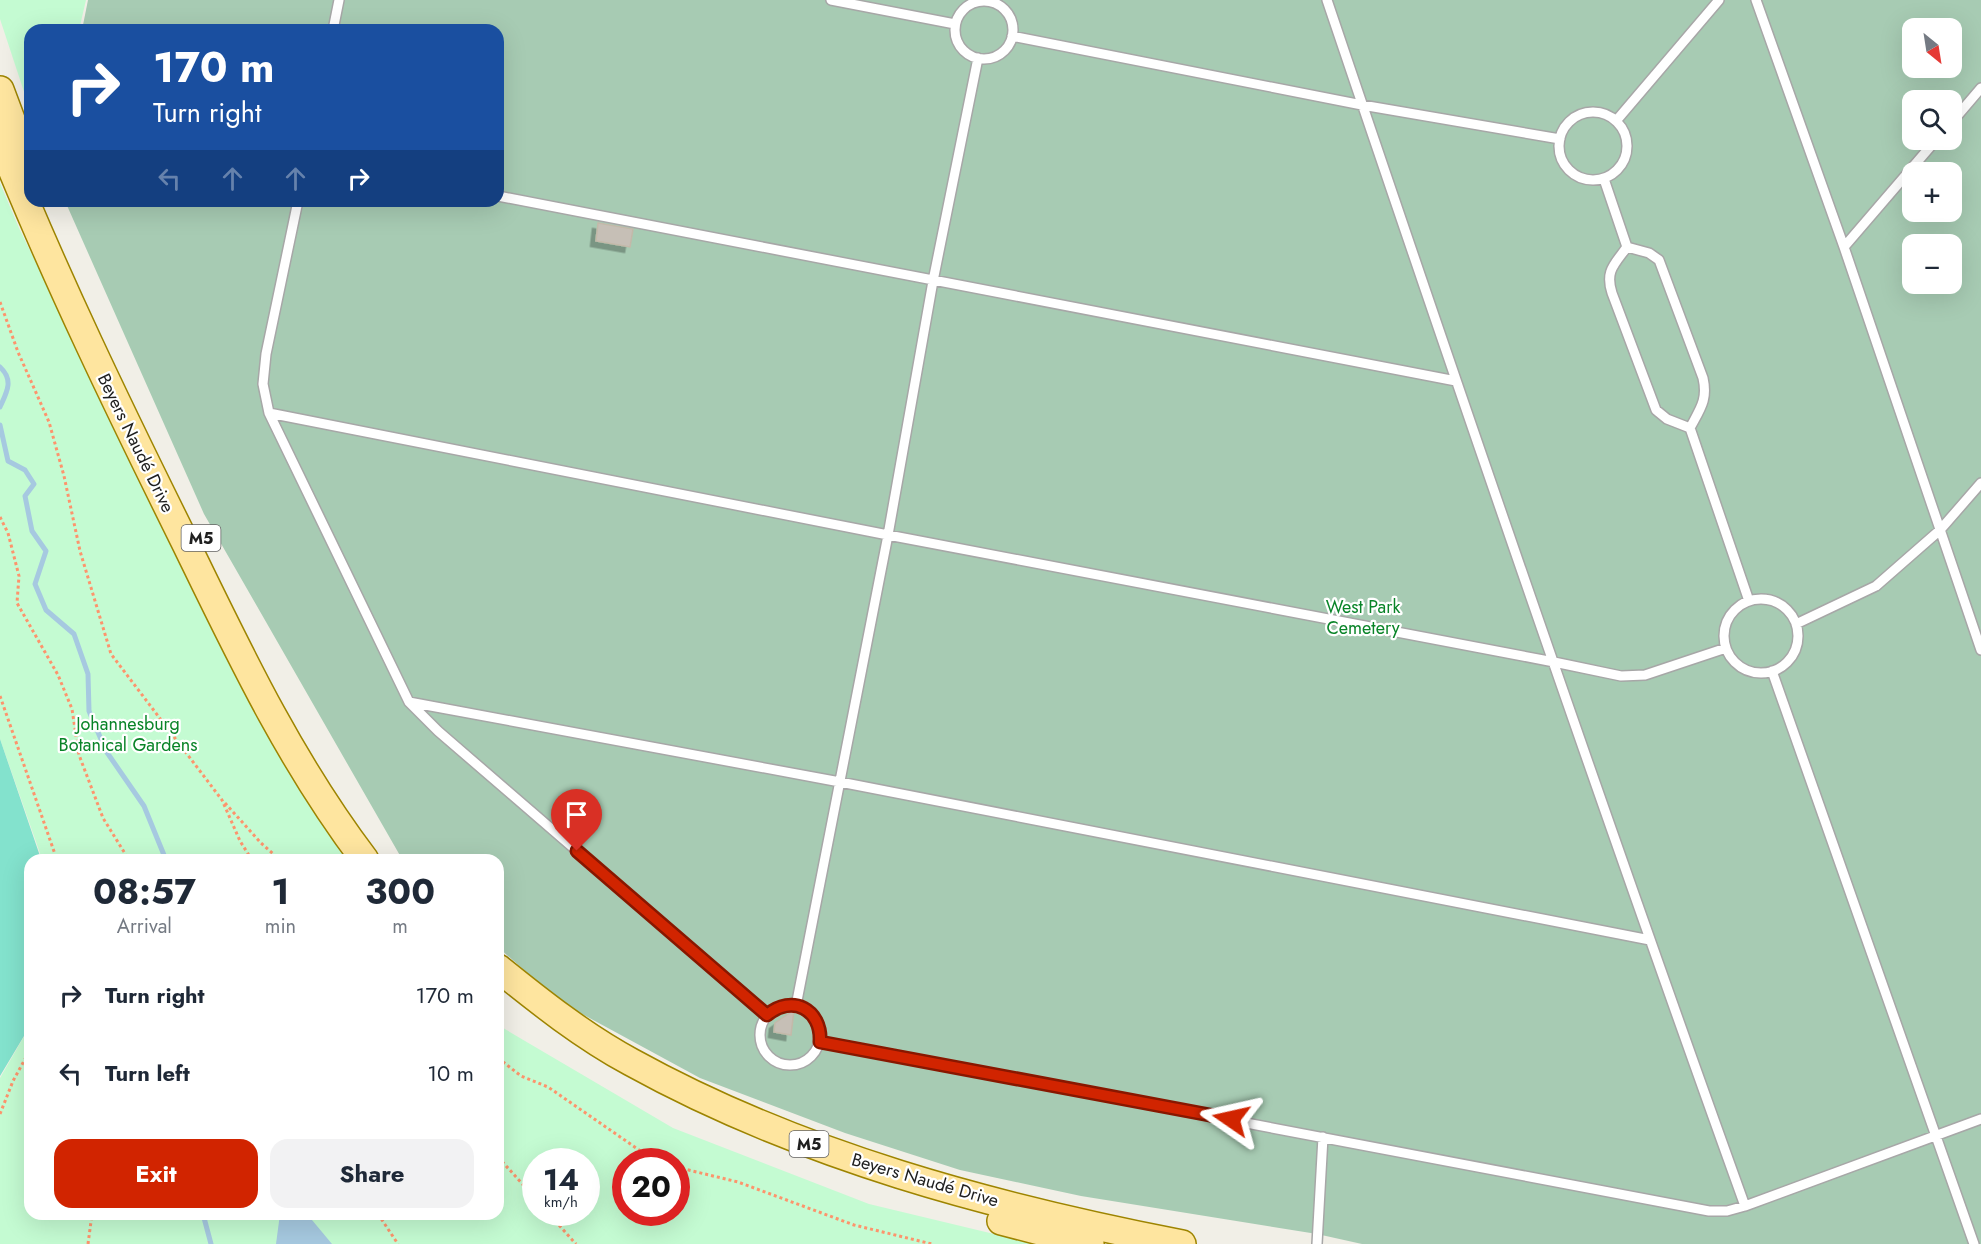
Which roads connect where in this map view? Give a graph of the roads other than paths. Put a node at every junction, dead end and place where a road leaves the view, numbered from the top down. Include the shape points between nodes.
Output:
1 (339, 0) edge
2 (831, 0) edge
3 (1327, 0) edge
4 (1719, 0) edge
5 (1756, 0) edge
6 (334, 24) edge
7 (955, 24) junction
8 (1012, 36) junction
9 (978, 58) junction
10 (1981, 88) edge
11 (0, 90) edge
12 (1362, 105) junction
13 (1962, 110) edge
14 (1616, 121) junction
15 (0, 140) edge
16 (1560, 140) junction
17 (1927, 150) edge
18 (24, 154) edge
19 (1604, 179) junction
20 (24, 194) edge
21 (504, 197) edge
22 (30, 207) edge
23 (46, 207) edge
24 (297, 207) edge
25 (1627, 247) junction
26 (1844, 247) junction
27 (933, 281) junction
28 (1456, 381) junction
29 (268, 413) junction
30 (1690, 428) junction
31 (1981, 483) edge
32 (1940, 531) junction
33 (888, 535) junction
34 (1749, 601) junction
35 (1796, 624) junction
36 (1726, 648) junction
37 (1981, 650) edge
38 (1554, 662) junction
39 (1772, 671) junction
40 (409, 702) junction
41 (840, 782) junction
42 (361, 854) edge
43 (381, 854) edge
44 (1650, 940) junction
45 (504, 973) edge
46 (504, 993) edge
47 (796, 1006) junction
48 (767, 1015) junction
49 (820, 1042) junction
50 (1981, 1119) edge
51 (1936, 1135) junction
52 (1323, 1137) junction
53 (1745, 1206) junction
54 (1090, 1244) edge
55 (1182, 1244) edge
56 (1317, 1244) edge
57 (1974, 1244) edge

1 - 6 lane
2 - 7 lane
3 - 12 lane
4 - 14 lane
5 - 26 lane
7 - 8 lane via 968,6 990,2 1008,14
7 - 9 lane via 959,46
8 - 9 lane via 1000,54
8 - 12 lane
9 - 27 lane
10 - 13 lane
11 - 18 main road
12 - 16 lane
12 - 28 lane
14 - 16 lane via 1600,113 1583,114 1568,124
14 - 19 lane via 1626,135 1627,153 1619,169
15 - 20 main road, Beyers Naudé Drive / M5
16 - 19 lane via 1561,157 1570,172 1586,180
17 - 26 lane
19 - 25 lane
21 - 27 lane
22 - 42 main road, Beyers Naudé Drive / M5 via 96,358 251,677 309,781
23 - 43 main road, Beyers Naudé Drive / M5 via 150,433 285,704 331,784
24 - 29 lane via 266,354 263,384
25 - 30 lane via 1650,253 1659,260 1703,378 1703,404
25 - 30 lane via 1611,268 1608,279 1612,293 1656,410
26 - 32 lane
27 - 28 lane
27 - 33 lane
28 - 38 lane
29 - 33 lane
29 - 40 lane
30 - 34 lane
31 - 32 lane
32 - 35 lane via 1876,586
32 - 37 lane
33 - 38 lane
33 - 41 lane
34 - 35 lane via 1777,603 1792,615
34 - 36 lane via 1740,605 1728,620
35 - 39 lane via 1794,652
36 - 38 lane via 1645,675 1621,676
36 - 39 lane via 1744,669
38 - 44 lane
39 - 51 lane
40 - 41 lane
40 - 48 lane
41 - 44 lane
41 - 47 lane
44 - 53 lane
45 - 55 main road, Beyers Naudé Drive / M5 via 550,1010 631,1062 778,1132 940,1186
46 - 54 main road, Beyers Naudé Drive / M5 via 541,1023 614,1069 750,1138 880,1184
47 - 48 lane via 780,1007
47 - 49 lane via 815,1018
48 - 49 lane via 759,1037 764,1052 776,1063 799,1064 812,1055
49 - 52 lane
50 - 51 lane
51 - 53 lane
51 - 57 lane
52 - 53 lane via 1709,1211
52 - 56 lane

